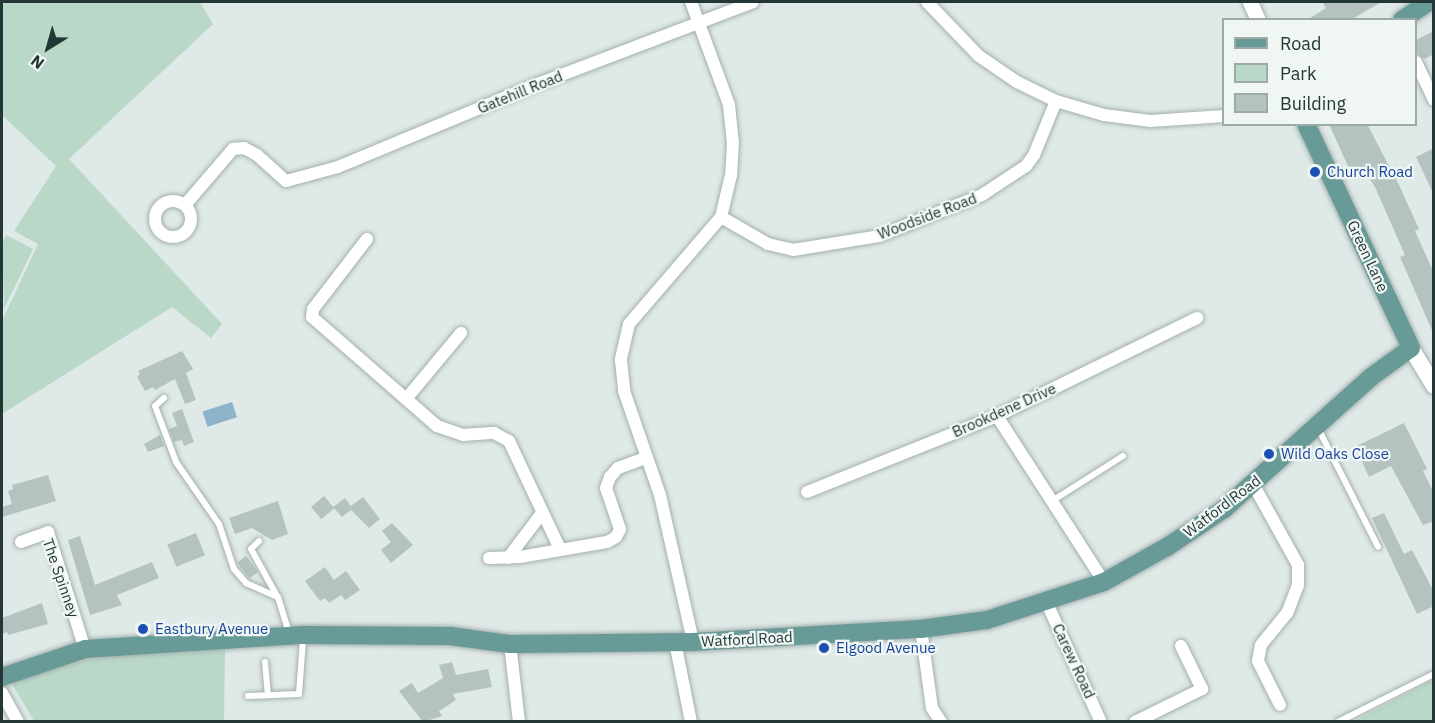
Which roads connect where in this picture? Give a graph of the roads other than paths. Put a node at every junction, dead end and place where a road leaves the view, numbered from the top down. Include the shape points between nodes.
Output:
1 (690, 2) edge
2 (753, 2) edge
3 (927, 2) edge
4 (1250, 2) edge
5 (1429, 2) edge
6 (1257, 18) edge
7 (1405, 18) edge
8 (699, 23) junction
9 (1417, 64) edge
10 (1434, 100) edge
11 (1056, 101) junction
12 (1222, 116) edge
13 (1307, 126) edge
14 (185, 205) dead end
15 (720, 218) junction
16 (367, 239) dead end
17 (1197, 318) dead end
18 (461, 333) dead end
19 (1411, 348) junction
20 (1434, 386) edge
21 (164, 398) dead end
22 (406, 399) junction
23 (998, 416) junction
24 (1317, 425) junction
25 (1123, 456) dead end
26 (645, 458) junction
27 (1253, 484) junction
28 (807, 492) dead end
29 (1052, 501) junction
30 (542, 513) junction
31 (260, 541) dead end
32 (21, 542) dead end
33 (1378, 547) dead end
34 (560, 549) junction
35 (489, 558) dead end
36 (508, 558) junction
37 (1104, 582) junction
38 (278, 597) junction
39 (1046, 601) junction
40 (921, 629) junction
41 (296, 635) junction
42 (684, 642) junction
43 (510, 644) junction
44 (1181, 646) dead end
45 (85, 649) junction
46 (265, 662) dead end
47 (1434, 674) edge
48 (2, 677) edge
49 (2, 693) edge
50 (268, 695) junction
51 (248, 696) dead end
52 (1280, 705) dead end
53 (18, 722) edge
54 (519, 722) edge
55 (692, 722) edge
56 (941, 722) edge
57 (1101, 722) edge
58 (1135, 722) edge
59 (1338, 722) edge

1 - 8 street
2 - 8 street, Gatehill Road
3 - 11 street via 979,56 1017,82
4 - 6 street
5 - 7 main road
8 - 14 street, Gatehill Road via 535,85 338,167 286,181 257,155 244,148 234,149
8 - 15 street via 729,105 733,141 731,175
9 - 10 street
11 - 12 street via 1104,115 1150,122
11 - 15 street, Woodside Road via 1026,166 982,195 879,236 793,250 768,244
13 - 19 main road, Green Lane
15 - 26 street via 685,262 647,299 629,324 623,342 624,391
16 - 22 street via 313,309 312,317
17 - 23 street, Brookdene Drive
18 - 22 street
19 - 20 main road, Green Lane
19 - 24 main road, Watford Road
21 - 38 lane via 155,406 162,431 176,462 219,524 234,569 246,583
22 - 30 street via 449,432 494,433 509,441
23 - 28 street, Brookdene Drive
23 - 29 street
24 - 27 main road, Watford Road
24 - 33 lane
25 - 29 lane
26 - 34 street via 618,468 610,477 606,488 620,529 616,537 607,543
26 - 42 street via 660,495
27 - 37 main road, Watford Road via 1167,547
27 - 52 street via 1298,566 1299,585 1287,613 1262,645 1258,661
29 - 37 street
30 - 34 street
30 - 36 street
31 - 38 lane via 251,549
32 - 45 street, The Spinney via 48,532
34 - 36 street
35 - 36 street
37 - 39 main road, Watford Road
38 - 41 lane
39 - 40 main road, Watford Road via 987,620
39 - 57 street, Carew Road
40 - 42 main road, Watford Road
40 - 56 street via 933,708
41 - 43 main road, Watford Road via 450,636
41 - 45 main road, Watford Road
41 - 50 lane via 299,694
42 - 43 main road, Watford Road
42 - 55 street
43 - 54 street
44 - 58 street via 1202,689
45 - 48 main road, Watford Road
46 - 50 lane
47 - 59 lane
49 - 53 street
50 - 51 lane

